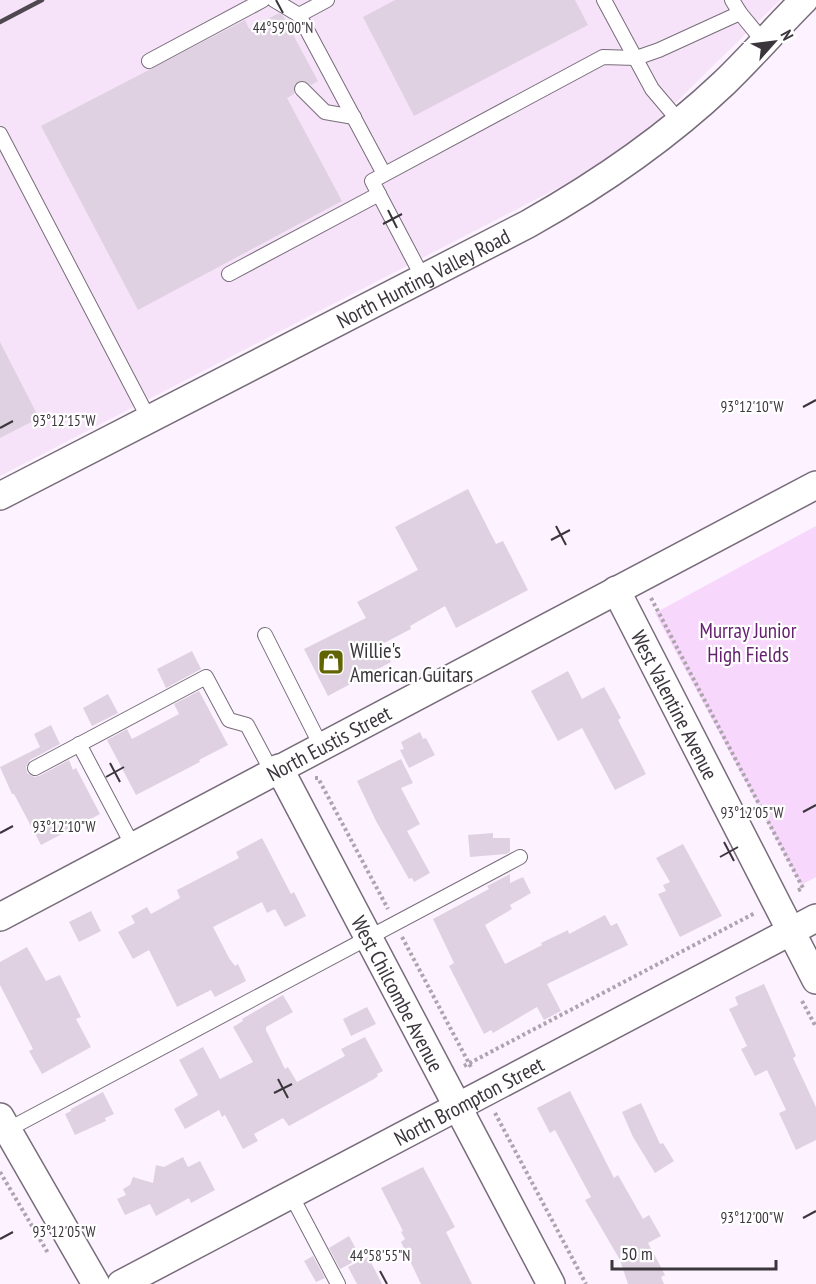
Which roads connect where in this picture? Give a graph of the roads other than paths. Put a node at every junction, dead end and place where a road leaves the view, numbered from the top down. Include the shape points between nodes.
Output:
1 (263, 0) edge
2 (274, 0) edge
3 (327, 0) edge
4 (604, 0) edge
5 (732, 0) edge
6 (804, 0) edge
7 (740, 13) junction
8 (299, 15) junction
9 (763, 41) junction
10 (636, 58) junction
11 (149, 61) dead end
12 (302, 89) dead end
13 (354, 117) junction
14 (680, 122) junction
15 (0, 134) edge
16 (384, 174) junction
17 (379, 194) junction
18 (229, 274) dead end
19 (423, 278) junction
20 (149, 419) junction
21 (816, 485) edge
22 (0, 496) edge
23 (616, 590) junction
24 (265, 635) dead end
25 (79, 744) junction
26 (321, 746) junction
27 (35, 768) dead end
28 (275, 770) junction
29 (133, 846) junction
30 (520, 857) dead end
31 (0, 917) edge
32 (816, 918) edge
33 (790, 931) junction
34 (367, 937) junction
35 (816, 980) edge
36 (456, 1107) junction
37 (4, 1123) edge
38 (290, 1193) junction
39 (96, 1284) edge
40 (121, 1284) edge
41 (338, 1284) edge
42 (551, 1284) edge

1 - 11 lane
2 - 8 lane
3 - 8 lane
4 - 10 lane
5 - 7 lane
6 - 9 street, North Hunting Valley Road
7 - 9 lane
7 - 10 lane
8 - 13 lane
9 - 14 street, North Hunting Valley Road
10 - 14 lane via 652,89
10 - 16 lane via 603,57
12 - 13 lane via 325,111
13 - 16 lane
14 - 19 street, North Hunting Valley Road via 626,165 578,196
15 - 20 lane
16 - 17 lane via 372,181
17 - 18 lane
17 - 19 lane
19 - 20 street, North Hunting Valley Road
20 - 22 street, North Hunting Valley Road
21 - 23 street, North Eustis Street
23 - 26 street, North Eustis Street
23 - 33 street, West Valentine Avenue
24 - 26 lane
25 - 27 lane
25 - 28 lane via 206,677 229,720 247,724
25 - 29 lane
26 - 28 street, North Eustis Street
28 - 29 street, North Eustis Street
28 - 34 street, West Chilcombe Avenue
29 - 31 street, North Eustis Street
30 - 34 lane
32 - 33 street, North Brompton Street
33 - 35 street, West Valentine Avenue
33 - 36 street, North Brompton Street
34 - 36 street, West Chilcombe Avenue
34 - 37 lane
36 - 38 street, North Brompton Street
36 - 42 street, West Chilcombe Avenue
37 - 39 street
38 - 40 street, North Brompton Street
38 - 41 lane

